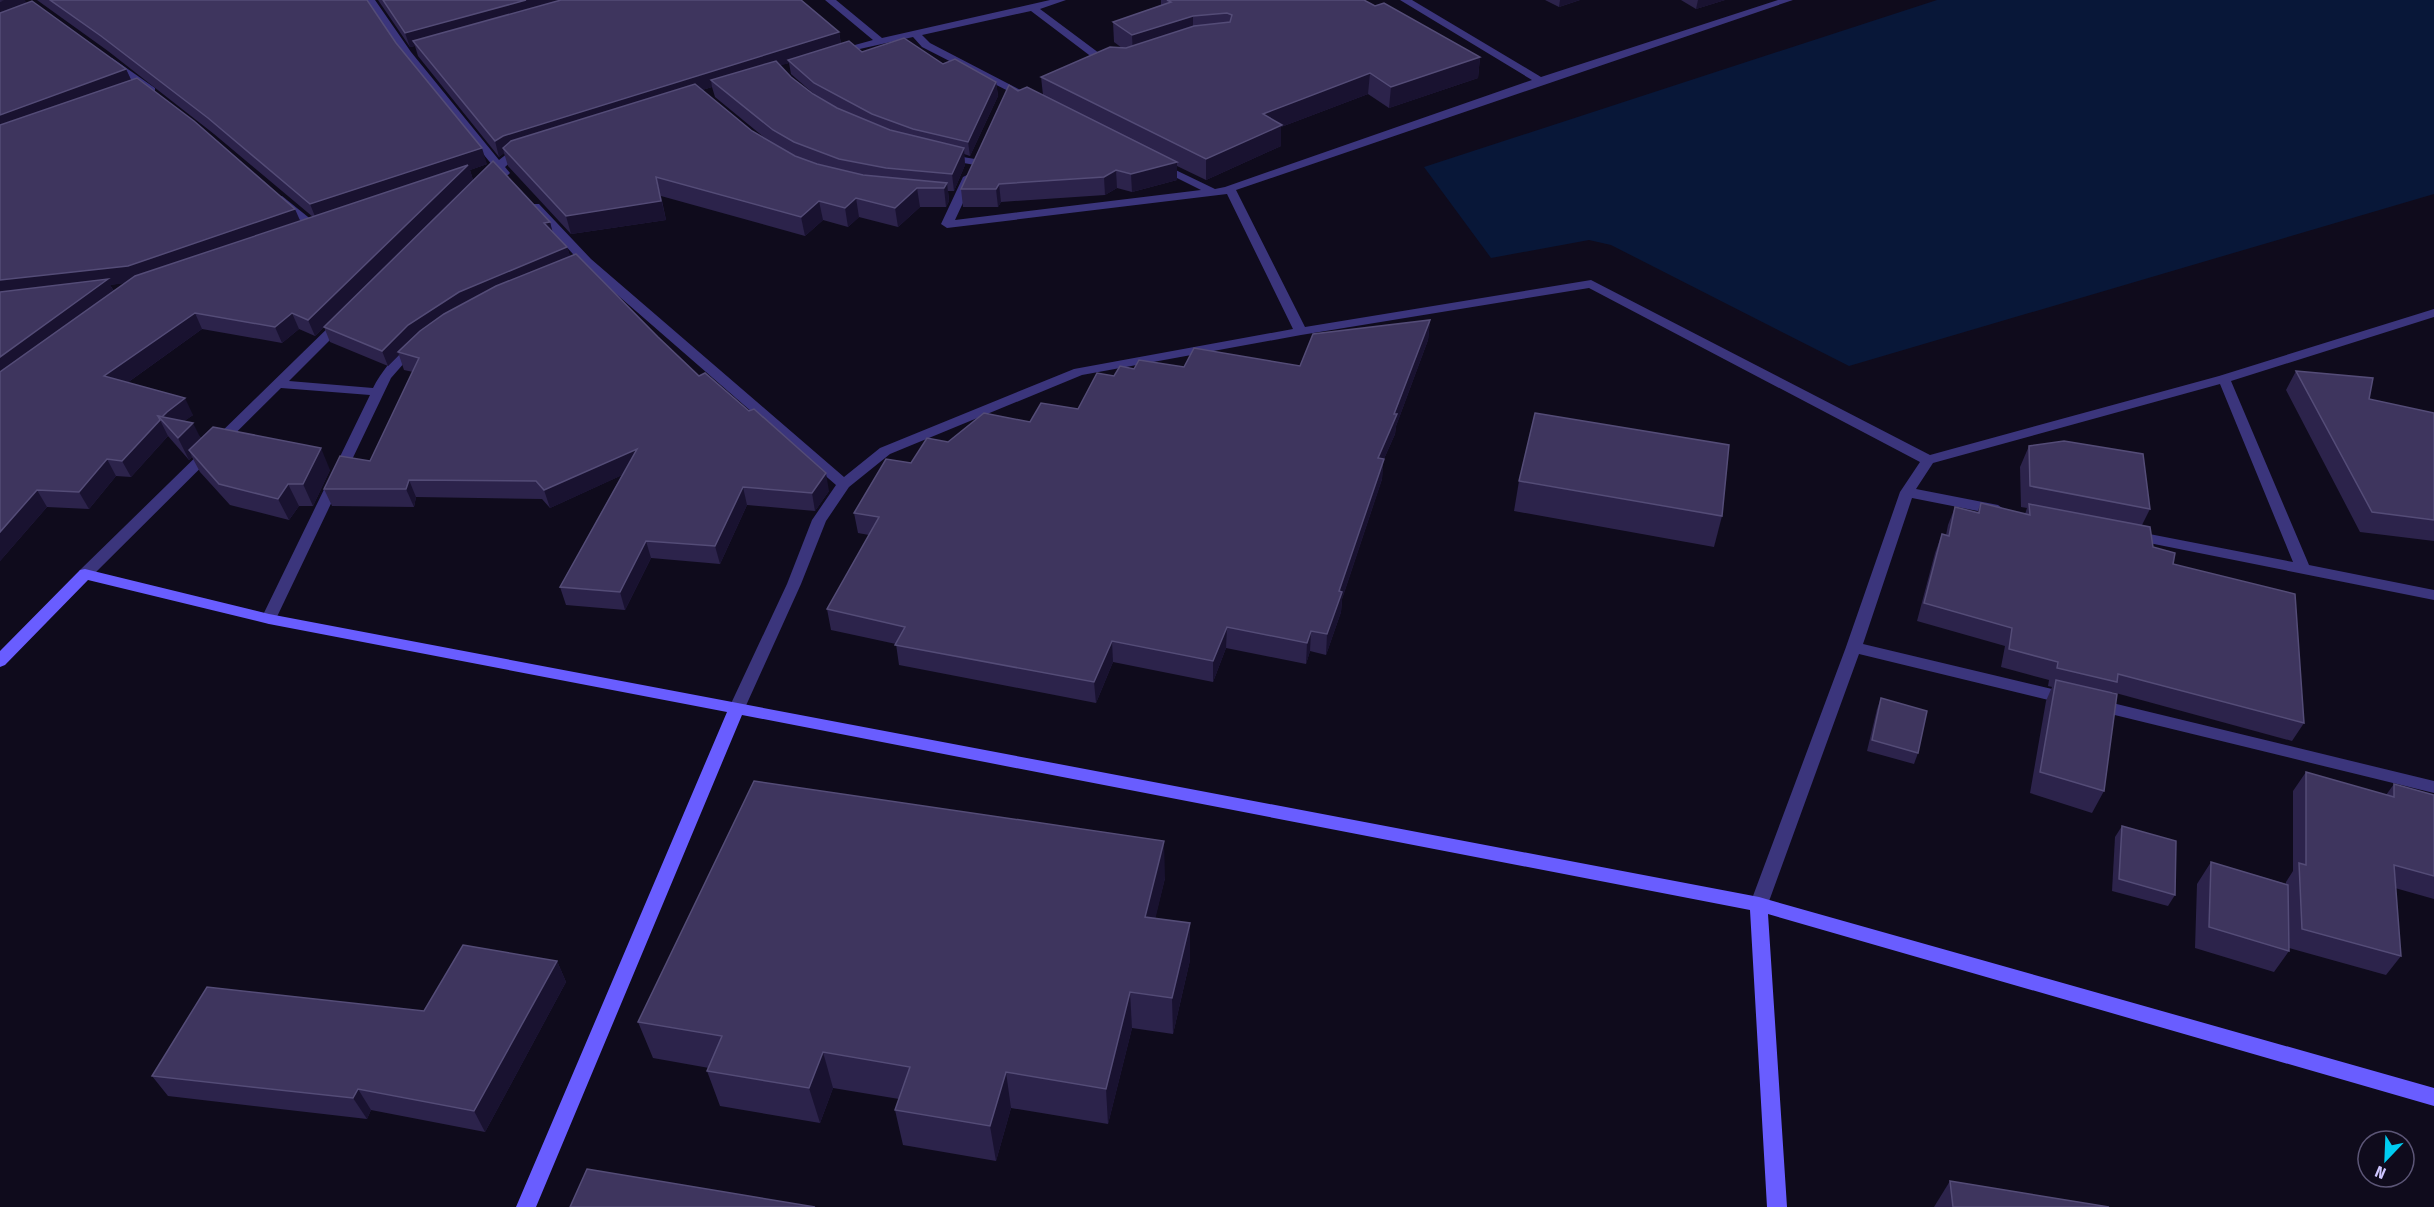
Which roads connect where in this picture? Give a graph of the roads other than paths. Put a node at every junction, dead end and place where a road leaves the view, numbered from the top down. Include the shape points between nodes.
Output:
1 (370, 0) edge
2 (830, 0) edge
3 (1061, 0) edge
4 (1405, 0) edge
5 (1788, 0) edge
6 (1033, 8) junction
7 (915, 33) junction
8 (879, 40) junction
9 (419, 50) edge
10 (100, 51) edge
11 (407, 54) junction
12 (824, 57) edge
13 (1125, 63) edge
14 (1540, 81) junction
15 (146, 86) junction
16 (135, 90) edge
17 (163, 99) edge
18 (1039, 104) edge
19 (534, 148) edge
20 (933, 155) edge
21 (1147, 159) edge
22 (498, 166) junction
23 (476, 173) dead end
24 (269, 188) edge
25 (1231, 190) junction
26 (472, 191) edge
27 (1213, 192) junction
28 (314, 227) edge
29 (355, 309) edge
30 (2432, 318) edge
31 (1301, 331) junction
32 (425, 340) edge
33 (2224, 379) junction
34 (279, 384) junction
35 (377, 392) junction
36 (1928, 460) junction
37 (844, 484) junction
38 (1907, 492) junction
39 (2012, 513) edge
40 (2117, 533) edge
41 (2304, 570) junction
42 (85, 574) junction
43 (2434, 595) edge
44 (269, 619) junction
45 (1854, 646) junction
46 (0, 661) edge
47 (736, 710) junction
48 (2434, 787) edge
49 (1759, 904) junction
50 (2434, 1097) edge
51 (526, 1207) edge
52 (1777, 1207) edge

1 - 11 street
2 - 8 street
3 - 6 street
4 - 14 street
5 - 14 street
6 - 7 street
6 - 13 street via 1105,62
7 - 8 street
7 - 18 street via 926,45 1007,94
8 - 12 street
9 - 11 street
10 - 15 street
11 - 22 street
14 - 25 street
15 - 16 street
15 - 17 street
19 - 22 street via 512,155
20 - 27 street via 977,157 955,196 946,224
21 - 27 street
22 - 23 street
22 - 26 street
22 - 37 street via 581,264
24 - 28 street
25 - 27 street
25 - 31 street
29 - 34 street
30 - 33 street
31 - 36 street via 1591,284
31 - 37 street via 1079,372 885,451
32 - 35 street via 400,359
33 - 36 street
33 - 41 street
34 - 35 street
34 - 42 street
35 - 44 street
36 - 38 street
37 - 47 street via 819,520
38 - 39 street
38 - 45 street
40 - 41 street
41 - 43 street
42 - 44 street
42 - 46 street
44 - 47 street
45 - 48 street
45 - 49 street
47 - 49 street
47 - 51 street
49 - 50 street
49 - 52 street

